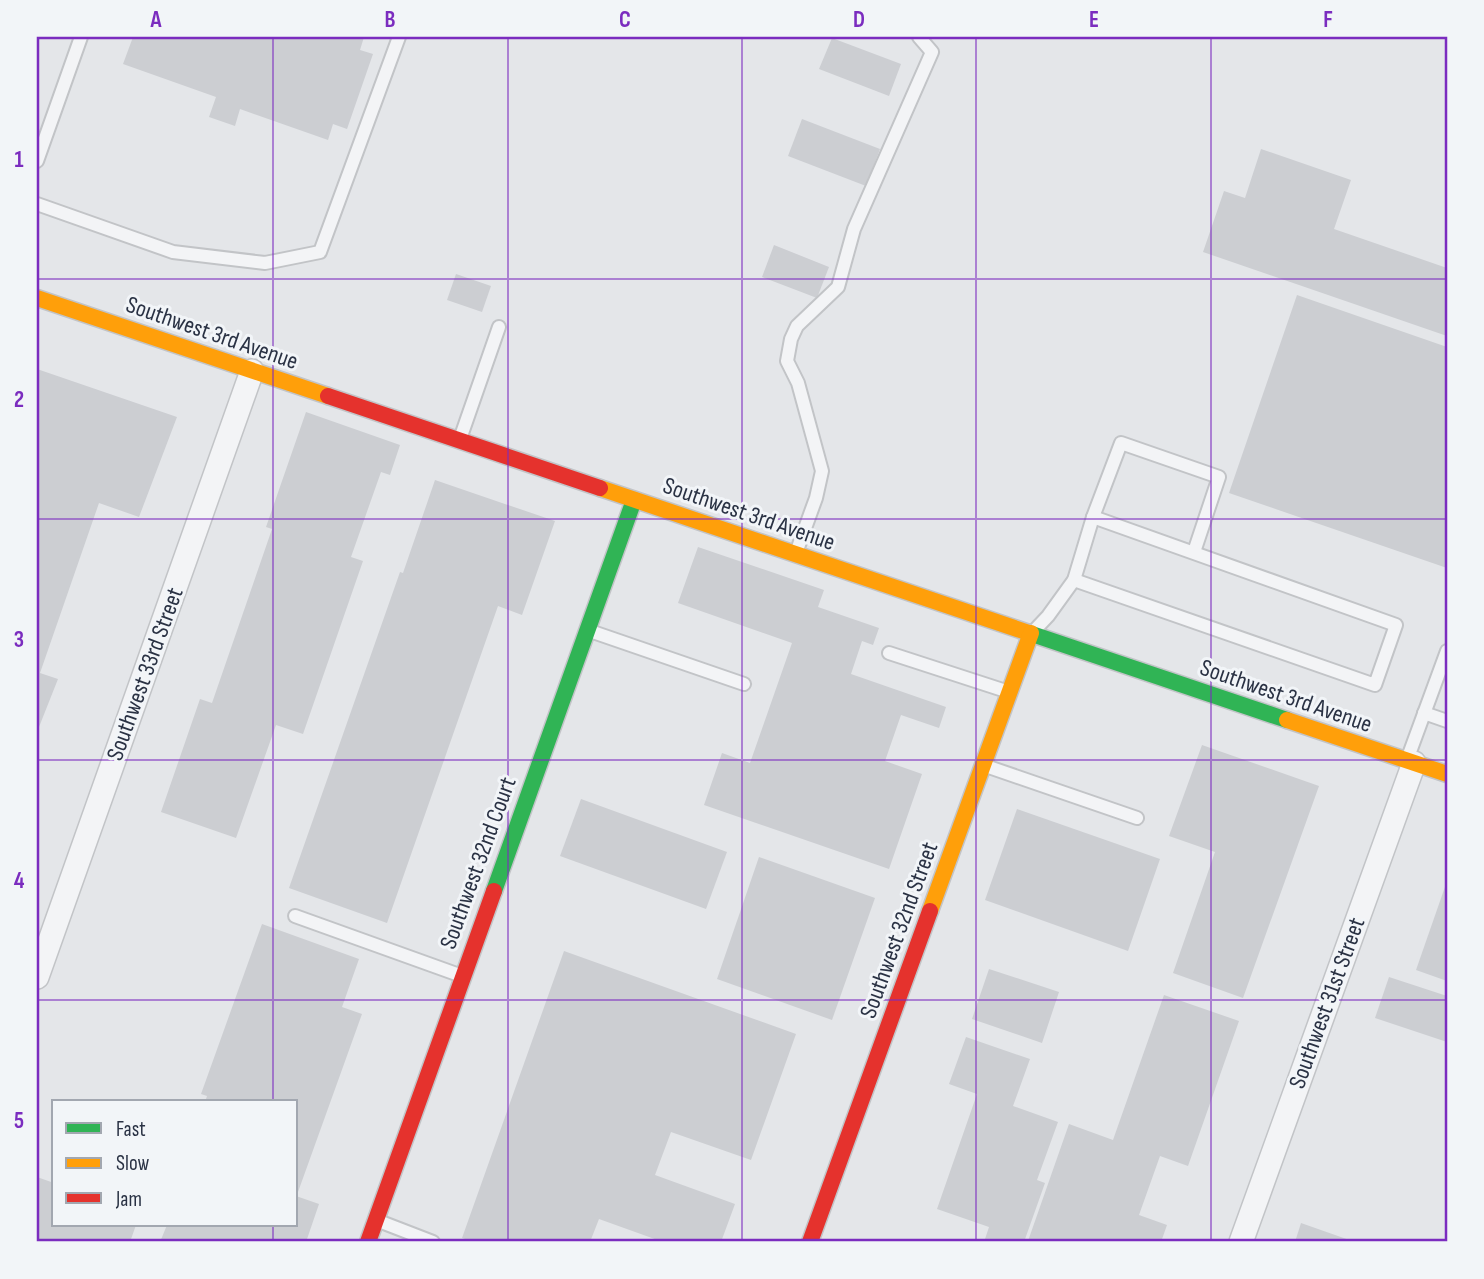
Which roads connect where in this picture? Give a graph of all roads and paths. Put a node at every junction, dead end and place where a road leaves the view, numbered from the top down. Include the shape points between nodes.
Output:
1 (81, 37) edge
2 (399, 37) edge
3 (919, 37) edge
4 (37, 161) edge
5 (37, 204) edge
6 (37, 298) edge
7 (499, 327) dead end
8 (252, 371) junction
9 (460, 441) junction
10 (634, 500) junction
11 (1093, 517) junction
12 (1194, 552) junction
13 (796, 554) junction
14 (1073, 580) junction
15 (586, 630) junction
16 (1031, 633) junction
17 (1447, 651) edge
18 (889, 653) dead end
19 (744, 684) dead end
20 (1010, 692) junction
21 (1424, 713) junction
22 (1447, 721) edge
23 (1410, 762) junction
24 (983, 765) junction
25 (1447, 775) edge
26 (1137, 818) dead end
27 (295, 916) dead end
28 (462, 976) junction
29 (37, 977) edge
30 (376, 1220) junction
31 (368, 1242) edge
32 (432, 1242) edge
33 (810, 1242) edge
34 (1241, 1242) edge

1 - 4 lane
2 - 5 lane via 320,252 265,263 173,252
3 - 13 lane via 932,52 854,229 838,287 797,326 790,340 787,361 798,383 822,471
6 - 8 street, Southwest 3rd Avenue
7 - 9 lane
8 - 9 street, Southwest 3rd Avenue
8 - 29 street, Southwest 33rd Street
9 - 10 street, Southwest 3rd Avenue
10 - 13 street, Southwest 3rd Avenue
10 - 15 street, Southwest 32nd Court
11 - 12 lane
11 - 12 lane via 1121,443 1219,477
11 - 14 lane
12 - 14 lane via 1396,625 1375,685
13 - 16 street, Southwest 3rd Avenue
14 - 16 lane
15 - 19 lane
15 - 28 street, Southwest 32nd Court
16 - 20 street, Southwest 32nd Street
16 - 23 street, Southwest 3rd Avenue
17 - 21 lane
18 - 20 lane
20 - 24 street, Southwest 32nd Street
21 - 22 lane
21 - 23 lane
23 - 25 street, Southwest 3rd Avenue
23 - 34 street, Southwest 31st Street
24 - 26 lane
24 - 33 street, Southwest 32nd Street
27 - 28 lane
28 - 30 street, Southwest 32nd Court
30 - 31 street, Southwest 32nd Court
30 - 32 lane

